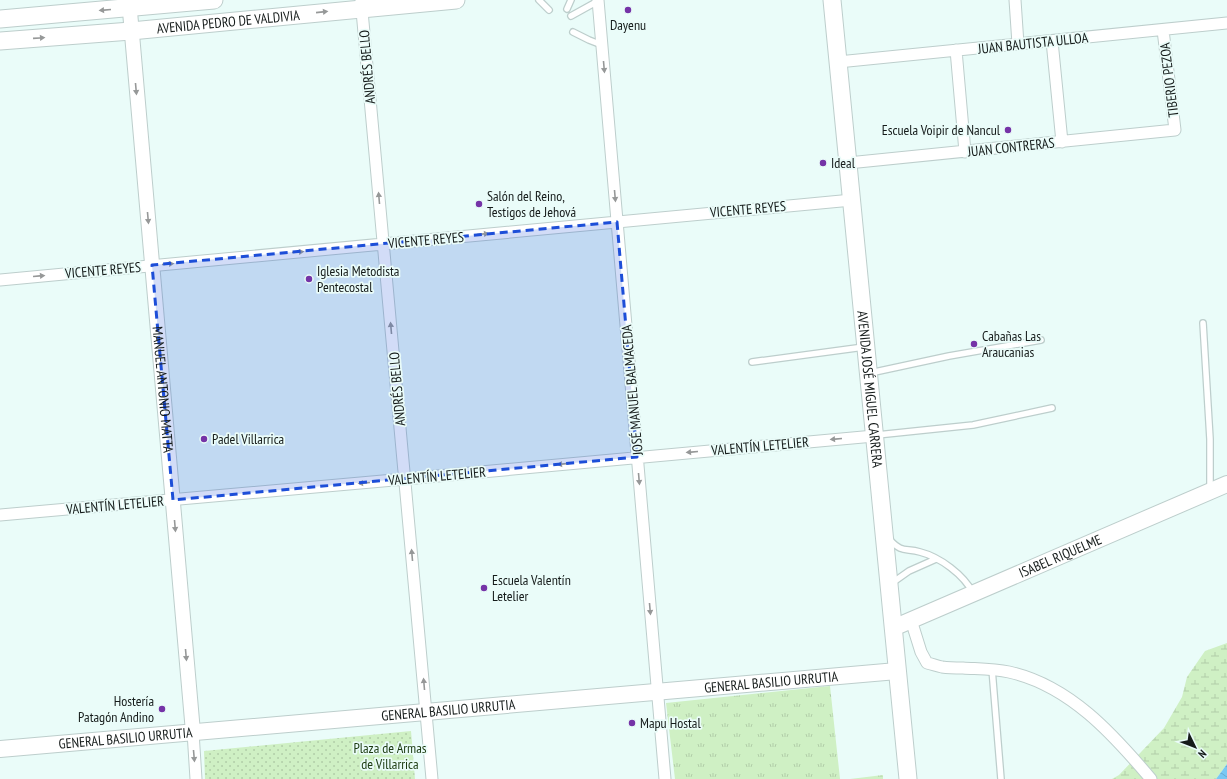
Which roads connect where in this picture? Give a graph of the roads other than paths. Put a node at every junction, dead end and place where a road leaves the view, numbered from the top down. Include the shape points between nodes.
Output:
1 (214, 0) edge
2 (456, 0) edge
3 (539, 0) edge
4 (571, 0) edge
5 (832, 0) edge
6 (1015, 0) edge
7 (598, 1) edge
8 (129, 4) edge
9 (362, 4) edge
10 (567, 9) dead end
11 (549, 10) dead end
12 (571, 16) dead end
13 (0, 19) edge
14 (1227, 23) edge
15 (1163, 30) junction
16 (131, 31) junction
17 (573, 32) dead end
18 (0, 41) edge
19 (1052, 41) junction
20 (1018, 44) junction
21 (602, 45) junction
22 (956, 50) junction
23 (838, 62) junction
24 (1175, 130) joint
25 (1062, 142) junction
26 (965, 152) junction
27 (848, 164) junction
28 (852, 200) junction
29 (617, 222) junction
30 (384, 244) junction
31 (152, 265) junction
32 (0, 280) edge
33 (1203, 323) dead end
34 (1041, 340) dead end
35 (866, 347) junction
36 (752, 362) dead end
37 (868, 374) junction
38 (1052, 408) dead end
39 (874, 436) junction
40 (637, 457) junction
41 (405, 479) junction
42 (1227, 484) edge
43 (1210, 491) junction
44 (173, 500) junction
45 (0, 515) edge
46 (884, 534) junction
47 (936, 559) junction
48 (889, 586) junction
49 (973, 594) junction
50 (911, 620) junction
51 (893, 628) junction
52 (992, 669) junction
53 (897, 671) junction
54 (657, 691) junction
55 (427, 713) junction
56 (193, 732) junction
57 (0, 749) edge
58 (196, 779) edge
59 (432, 779) edge
60 (665, 779) edge
61 (908, 779) edge
62 (1001, 779) edge
63 (1151, 779) edge

1 - 8 main road, AVENIDA PEDRO DE VALDIVIA
2 - 9 main road, AVENIDA PEDRO DE VALDIVIA
3 - 11 lane
4 - 10 lane
5 - 23 main road, AVENIDA JOSÉ MIGUEL CARRERA
6 - 20 street
7 - 12 lane
7 - 21 street, JOSÉ MANUEL BALMACEDA
8 -> 13 main road, AVENIDA PEDRO DE VALDIVIA
8 - 16 street, MANUEL ANTONIO MATTA
16 -> 9 main road, AVENIDA PEDRO DE VALDIVIA
30 -> 9 street, ANDRÉS BELLO
14 - 15 street, JUAN BAUTISTA ULLOA
15 - 19 street, JUAN BAUTISTA ULLOA
15 - 24 street, TIBERIO PEZOA
18 -> 16 main road, AVENIDA PEDRO DE VALDIVIA
16 -> 31 street, MANUEL ANTONIO MATTA
17 - 21 lane
19 - 20 street, JUAN BAUTISTA ULLOA
19 - 25 street
20 - 22 street, JUAN BAUTISTA ULLOA
21 -> 29 street, JOSÉ MANUEL BALMACEDA
22 - 23 street, JUAN BAUTISTA ULLOA
22 - 26 street
23 - 27 main road, AVENIDA JOSÉ MIGUEL CARRERA
24 - 25 street, JUAN CONTRERAS
25 - 26 street, JUAN CONTRERAS
26 - 27 street, JUAN CONTRERAS
27 - 28 main road, AVENIDA JOSÉ MIGUEL CARRERA
28 - 29 street, VICENTE REYES
28 - 35 main road, AVENIDA JOSÉ MIGUEL CARRERA
30 -> 29 street, VICENTE REYES
29 - 40 street, JOSÉ MANUEL BALMACEDA
31 -> 30 street, VICENTE REYES
41 -> 30 street, ANDRÉS BELLO
32 -> 31 street, VICENTE REYES
31 - 44 street, MANUEL ANTONIO MATTA
33 - 43 lane via 1210,439
34 - 37 lane via 949,356
35 - 36 lane
35 - 37 main road, AVENIDA JOSÉ MIGUEL CARRERA
37 - 39 main road, AVENIDA JOSÉ MIGUEL CARRERA
38 - 39 lane via 973,425
39 -> 40 street, VALENTÍN LETELIER
39 - 46 main road, AVENIDA JOSÉ MIGUEL CARRERA
40 -> 41 street, VALENTÍN LETELIER
40 -> 54 street, JOSÉ MANUEL BALMACEDA
41 -> 44 street, VALENTÍN LETELIER
55 -> 41 street, ANDRÉS BELLO
42 - 43 main road, ISABEL RIQUELME
43 - 49 main road, ISABEL RIQUELME
44 - 45 street, VALENTÍN LETELIER
44 -> 56 street, MANUEL ANTONIO MATTA
46 - 47 lane via 897,547 921,552
46 - 48 main road, AVENIDA JOSÉ MIGUEL CARRERA
47 - 48 lane via 909,571
47 - 49 lane via 960,575
48 - 51 main road, AVENIDA JOSÉ MIGUEL CARRERA
49 - 50 main road, ISABEL RIQUELME
50 - 51 main road, ISABEL RIQUELME
50 - 52 street via 927,663 943,667
51 - 53 main road, AVENIDA JOSÉ MIGUEL CARRERA
52 - 62 lane
52 - 63 street via 1028,678 1061,693 1089,714 1127,750
53 - 54 main road, GENERAL BASILIO URRUTIA
53 - 61 main road, AVENIDA JOSÉ MIGUEL CARRERA
54 - 55 main road, GENERAL BASILIO URRUTIA
54 - 60 street, JOSÉ MANUEL BALMACEDA
55 - 56 main road, GENERAL BASILIO URRUTIA
55 - 59 street, ANDRÉS BELLO
56 - 57 main road, GENERAL BASILIO URRUTIA
56 -> 58 street, MANUEL ANTONIO MATTA

